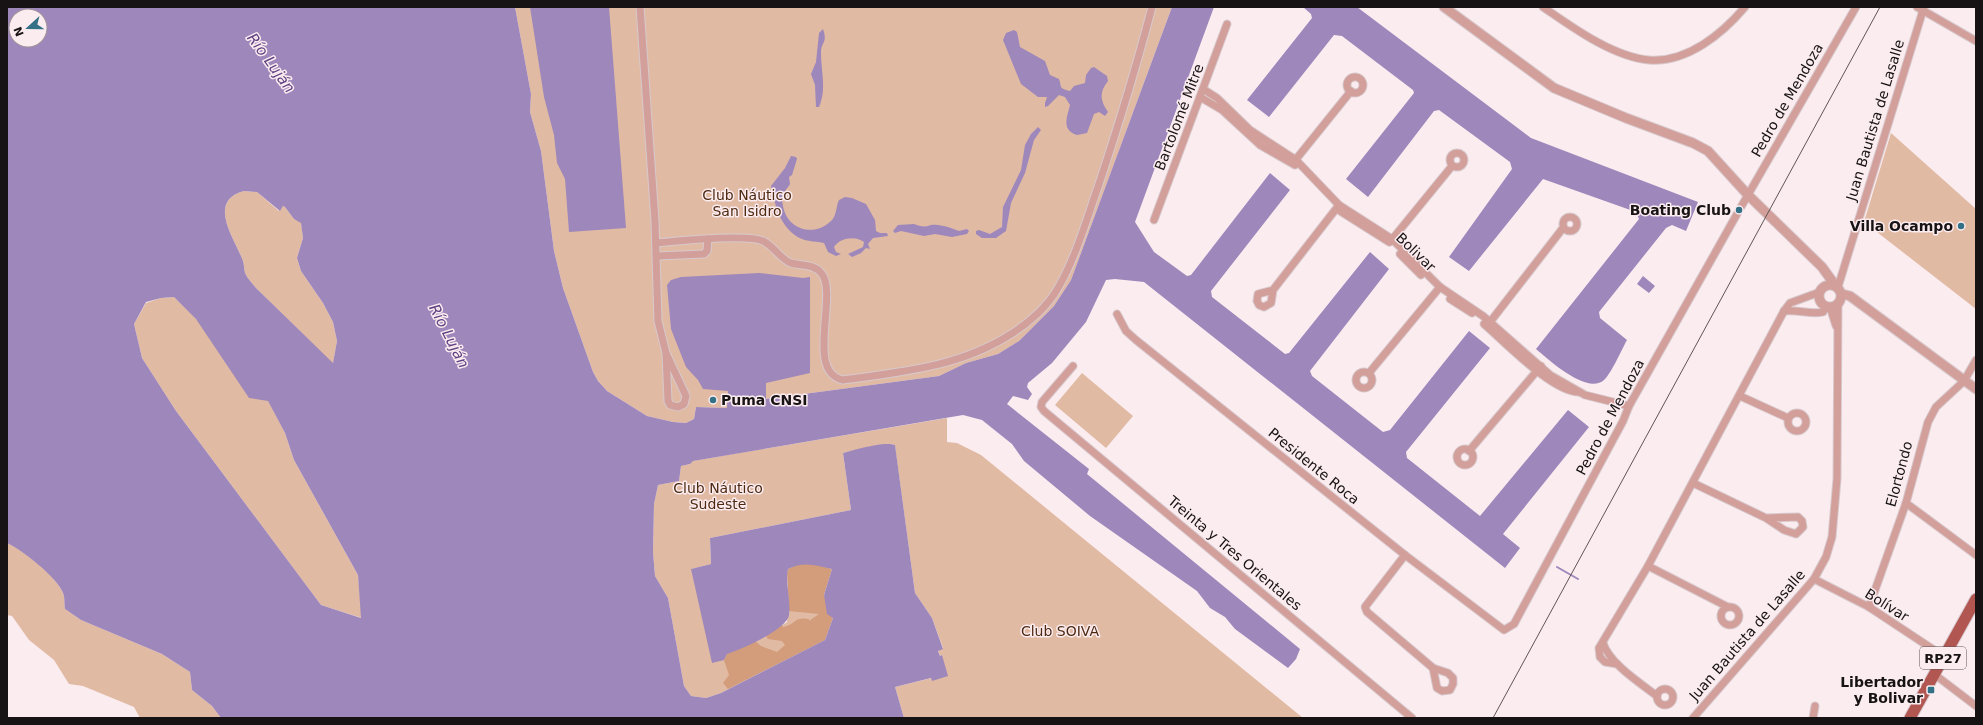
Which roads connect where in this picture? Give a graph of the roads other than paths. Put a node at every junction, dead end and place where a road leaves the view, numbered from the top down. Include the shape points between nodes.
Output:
1 (640, 7) edge
2 (1152, 7) edge
3 (1444, 7) edge
4 (1543, 7) edge
5 (1745, 7) edge
6 (1856, 7) edge
7 (1921, 8) edge
8 (1227, 24) dead end
9 (1976, 41) edge
10 (1203, 89) junction
11 (1351, 91) dead end
12 (1200, 97) junction
13 (1240, 125) junction
14 (1294, 162) junction
15 (1452, 166) dead end
16 (1748, 195) junction
17 (1741, 206) dead end
18 (1338, 207) junction
19 (1737, 214) dead end
20 (1154, 220) dead end
21 (1563, 228) dead end
22 (708, 239) junction
23 (1391, 241) junction
24 (656, 243) junction
25 (657, 256) junction
26 (1822, 267) junction
27 (1438, 289) junction
28 (1822, 289) junction
29 (1838, 289) junction
30 (1273, 290) junction
31 (1265, 292) junction
32 (1272, 298) junction
33 (1831, 306) junction
34 (1784, 311) junction
35 (1117, 314) dead end
36 (1488, 324) junction
37 (666, 353) junction
38 (1976, 360) edge
39 (1073, 366) dead end
40 (1539, 368) junction
41 (1369, 373) dead end
42 (1964, 381) junction
43 (1976, 389) edge
44 (1740, 396) junction
45 (1629, 406) junction
46 (1788, 418) dead end
47 (1469, 451) dead end
48 (1693, 483) junction
49 (1906, 503) junction
50 (1766, 518) junction
51 (1405, 555) junction
52 (1976, 555) edge
53 (1648, 566) junction
54 (1814, 579) junction
55 (1976, 599) edge
56 (1728, 607) dead end
57 (1869, 607) junction
58 (1504, 630) joint
59 (1942, 659) junction
60 (1433, 668) dead end
61 (1934, 674) junction
62 (1657, 696) dead end
63 (1815, 706) dead end
64 (1976, 706) edge
65 (1412, 718) edge
66 (1693, 718) edge
67 (1812, 718) edge
68 (1910, 718) edge

1 - 24 street
2 - 22 street via 1128,93 1068,270 1048,302 1022,327 1001,340 960,358 927,368 836,379 826,362 826,287 822,274 813,268 788,261 761,240
3 - 16 street via 1554,88 1702,147
4 - 5 street via 1602,45 1635,57 1658,60 1685,53 1708,42 1733,22
6 - 16 street, Pedro de Mendoza
7 - 9 street
7 - 29 street, Juan Bautista de Lasalle
8 - 10 street, Bartolomé Mitre
10 - 12 street, Bartolomé Mitre
10 - 13 street, Bolivar via 1217,98
11 - 14 street
12 - 13 street, Bolivar
12 - 20 street, Bartolomé Mitre
13 - 14 street, Bolivar via 1260,145
14 - 18 street, Bolivar
15 - 23 street
16 - 17 street, Pedro de Mendoza
16 - 26 street
18 - 23 street, Bolivar
18 - 30 street
19 - 45 street, Pedro de Mendoza
21 - 36 street
22 - 24 street
22 - 25 street via 707,251 704,254
23 - 27 street, Bolivar
24 - 25 street
25 - 37 street via 658,321
26 - 28 street
26 - 29 street
27 - 36 street, Bolivar
27 - 41 street
28 - 29 street
28 - 33 street via 1820,300
28 - 34 street via 1790,303
29 - 33 street
29 - 42 street
30 - 31 street
30 - 32 street
31 - 32 street
31 - 32 street via 1257,296 1259,305 1269,305
33 - 34 street via 1818,313
33 - 54 street, Juan Bautista de Lasalle via 1837,331 1837,479 1832,537 1826,557
34 - 44 street
35 - 51 street, Presidente Roca via 1126,331 1136,340
36 - 40 street, Bolivar via 1514,352
37 - 37 street via 668,401 670,405 678,407 684,404 686,396
38 - 42 street, Elortondo
39 - 65 street, Treinta y Tres Orientales via 1042,402 1041,407
40 - 45 street, Bolivar via 1580,392
40 - 47 street
42 - 43 street
42 - 49 street, Elortondo via 1936,407 1928,422
44 - 46 street
44 - 48 street
45 - 58 street, Pedro de Mendoza via 1514,624
48 - 50 street
48 - 53 street
49 - 52 street
49 - 57 street, Elortondo
50 - 50 street via 1791,533 1796,534 1803,527 1798,517
51 - 58 street, Presidente Roca
51 - 60 street via 1365,607 1367,612
53 - 56 street
53 - 62 street via 1599,648 1600,657 1605,662 1617,664
54 - 57 street, Bolívar
54 - 66 street, Juan Bautista de Lasalle
55 - 59 main road, RP27
57 - 59 street, Bolívar via 1934,650
59 - 61 main road, RP27
61 - 64 street
61 - 68 main road, RP27
63 - 67 street

